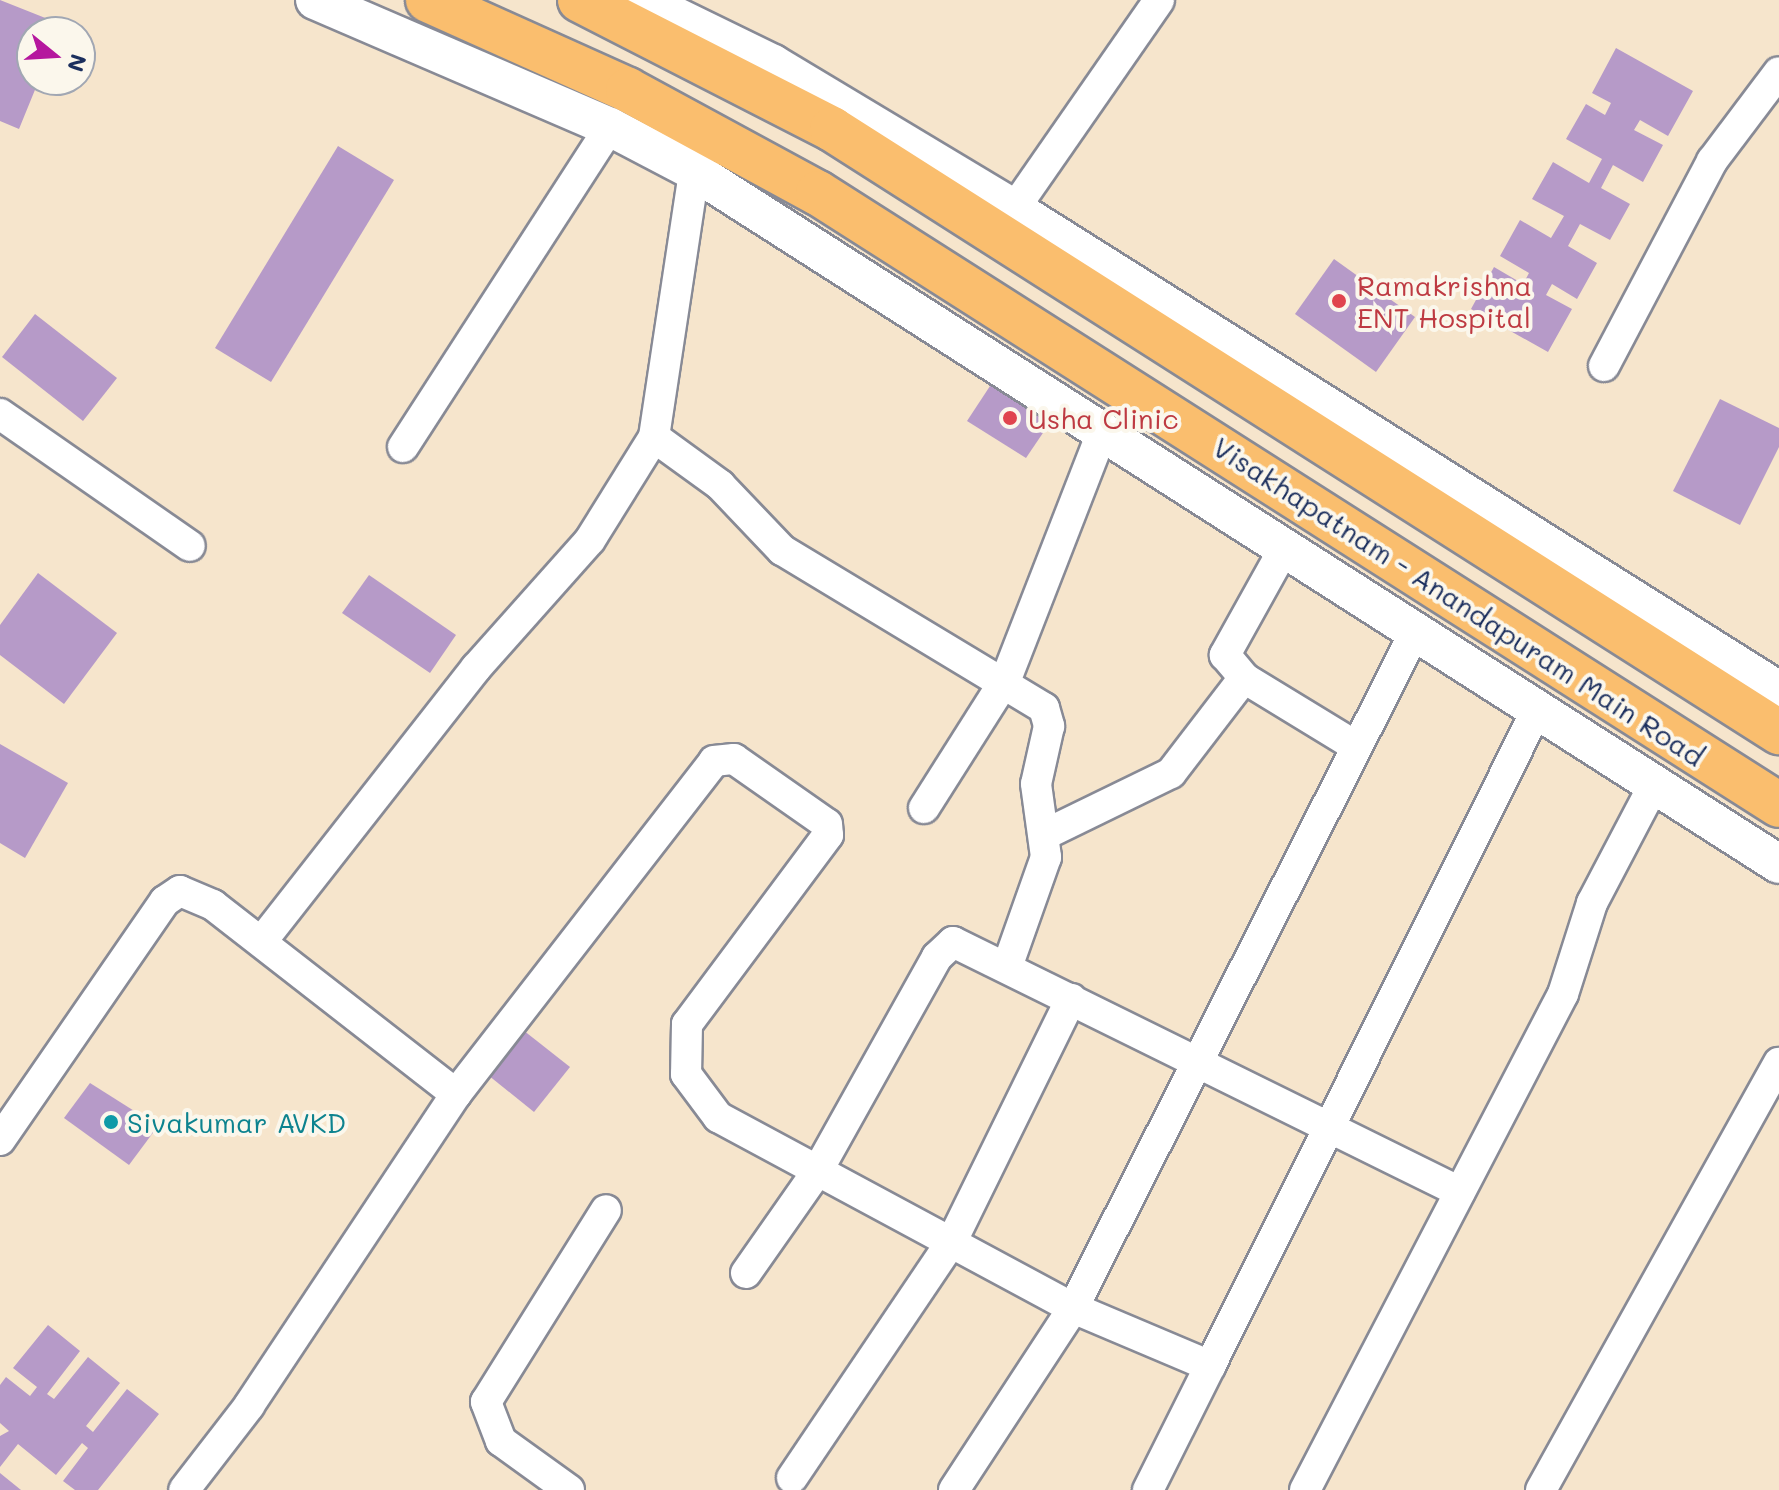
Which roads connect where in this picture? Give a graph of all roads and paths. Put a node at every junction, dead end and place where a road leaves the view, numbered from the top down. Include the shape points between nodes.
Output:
1 (315, 0) edge
2 (428, 0) edge
3 (580, 0) edge
4 (642, 0) edge
5 (1159, 0) edge
6 (1779, 72) edge
7 (610, 127) junction
8 (694, 171) junction
9 (1014, 209) junction
10 (1604, 366) dead end
11 (0, 414) edge
12 (1101, 435) junction
13 (654, 437) junction
14 (403, 447) dead end
15 (190, 546) dead end
16 (1285, 547) junction
17 (1415, 632) junction
18 (1244, 678) junction
19 (1006, 679) junction
20 (1779, 691) edge
21 (1536, 712) junction
22 (1779, 732) edge
23 (1357, 747) junction
24 (1655, 783) junction
25 (1779, 805) edge
26 (924, 808) dead end
27 (1044, 835) junction
28 (1779, 864) edge
29 (262, 941) junction
30 (1011, 958) junction
31 (1071, 999) junction
32 (1779, 1063) edge
33 (1198, 1064) junction
34 (456, 1094) junction
35 (1329, 1127) junction
36 (0, 1140) edge
37 (818, 1170) junction
38 (1460, 1192) junction
39 (606, 1210) dead end
40 (952, 1241) junction
41 (746, 1273) dead end
42 (1073, 1308) junction
43 (1210, 1366) junction
44 (792, 1478) dead end
45 (184, 1490) edge
46 (569, 1490) edge
47 (954, 1490) edge
48 (1148, 1490) edge
49 (1305, 1490) edge
50 (1541, 1490) edge

1 - 7 street
2 - 25 main road, Visakhapatnam - Anandapuram Main Road via 628,90 818,193
3 - 22 main road via 832,129
4 - 9 street via 773,64
5 - 9 street
6 - 10 street via 1718,151
7 - 8 street
7 - 14 street
8 - 12 street
8 - 13 street
9 - 20 street
11 - 15 street
12 - 16 street
12 - 19 street
13 - 19 street via 720,485 782,550 866,606
13 - 29 street via 590,540 476,668
16 - 17 street
16 - 18 street via 1227,643 1230,666
17 - 21 street
17 - 23 street
18 - 23 street
18 - 27 street via 1171,773
19 - 26 street
19 - 27 street via 1048,716 1036,784
21 - 24 street
21 - 35 street
23 - 33 street
24 - 28 street
24 - 38 street via 1592,903 1563,994
27 - 30 street via 1038,891
29 - 34 street
29 - 36 street via 202,900 180,891 165,901
30 - 31 street
30 - 37 street via 953,942 944,947
31 - 33 street
31 - 40 street
32 - 50 street
33 - 35 street
33 - 42 street
34 - 37 street via 714,761 734,759 827,824 828,835 687,1024 686,1074 718,1117
34 - 45 street via 249,1406
35 - 38 street
35 - 43 street
37 - 40 street
37 - 41 street
38 - 49 street
39 - 46 street via 486,1402 501,1441
40 - 42 street
40 - 44 street
42 - 43 street
42 - 47 street
43 - 48 street

